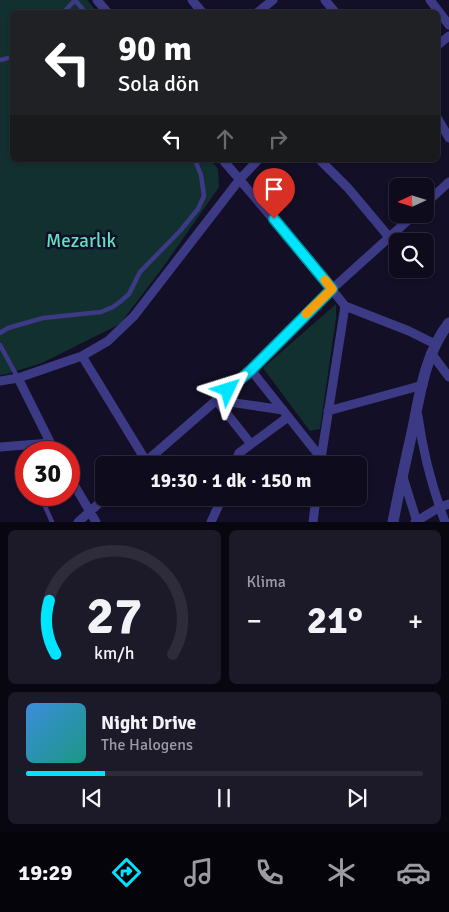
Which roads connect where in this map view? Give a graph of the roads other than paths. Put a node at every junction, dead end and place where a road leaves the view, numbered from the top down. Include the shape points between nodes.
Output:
1 (97, 0) edge
2 (192, 0) edge
3 (273, 0) edge
4 (430, 0) edge
5 (66, 10) edge
6 (83, 10) edge
7 (105, 10) edge
8 (200, 10) edge
9 (260, 10) edge
10 (438, 10) edge
11 (440, 13) edge
12 (449, 25) edge
13 (440, 123) edge
14 (449, 138) edge
15 (196, 162) edge
16 (225, 162) edge
17 (256, 162) edge
18 (322, 162) edge
19 (240, 179) junction
20 (449, 182) edge
21 (434, 196) edge
22 (404, 223) edge
23 (393, 233) edge
24 (389, 237) joint
25 (332, 289) junction
26 (345, 306) junction
27 (449, 323) edge
28 (0, 333) edge
29 (0, 344) edge
30 (433, 349) junction
31 (82, 356) junction
32 (251, 370) junction
33 (449, 377) edge
34 (18, 378) junction
35 (0, 381) edge
36 (423, 385) junction
37 (216, 400) junction
38 (416, 410) junction
39 (328, 411) junction
40 (285, 413) junction
41 (49, 441) edge
42 (251, 444) junction
43 (0, 447) edge
44 (15, 448) edge
45 (140, 456) edge
46 (152, 456) edge
47 (238, 456) edge
48 (317, 456) edge
49 (322, 456) edge
50 (402, 474) junction
51 (80, 496) edge
52 (449, 504) edge
53 (45, 506) edge
54 (96, 506) edge
55 (218, 506) edge
56 (315, 506) edge
57 (440, 507) junction
58 (89, 512) junction
59 (52, 522) edge
60 (78, 522) edge
61 (96, 522) edge
62 (211, 522) edge
63 (313, 522) edge
64 (392, 522) edge
65 (416, 522) edge
66 (446, 522) edge

1 - 7 street
2 - 8 street
3 - 9 street
4 - 10 street
5 - 6 lane via 75,0
11 - 12 street
13 - 14 street
15 - 28 lane via 204,196 198,209 140,272 129,294 121,301 101,312 43,318
16 - 19 street
17 - 19 street
18 - 24 street
19 - 25 street
19 - 31 street via 134,316 108,341
20 - 21 street
22 - 23 street
24 - 25 street
25 - 26 street
25 - 32 street
26 - 30 street via 409,331
26 - 39 street
27 - 30 street
29 - 34 lane
30 - 33 street
30 - 36 street
31 - 34 street
31 - 45 street
32 - 37 street
32 - 40 street
34 - 35 street
34 - 41 street
36 - 38 street
36 - 39 street
37 - 40 street
37 - 42 street
37 - 46 street
38 - 50 street
38 - 57 street via 431,483
39 - 49 street
40 - 42 street
40 - 48 street
42 - 47 street
43 - 44 street
50 - 64 street
50 - 65 street
51 - 58 street
52 - 57 street
53 - 59 lane
54 - 58 street
55 - 62 street
56 - 63 street
57 - 65 street
57 - 66 street
58 - 60 street
58 - 61 street

